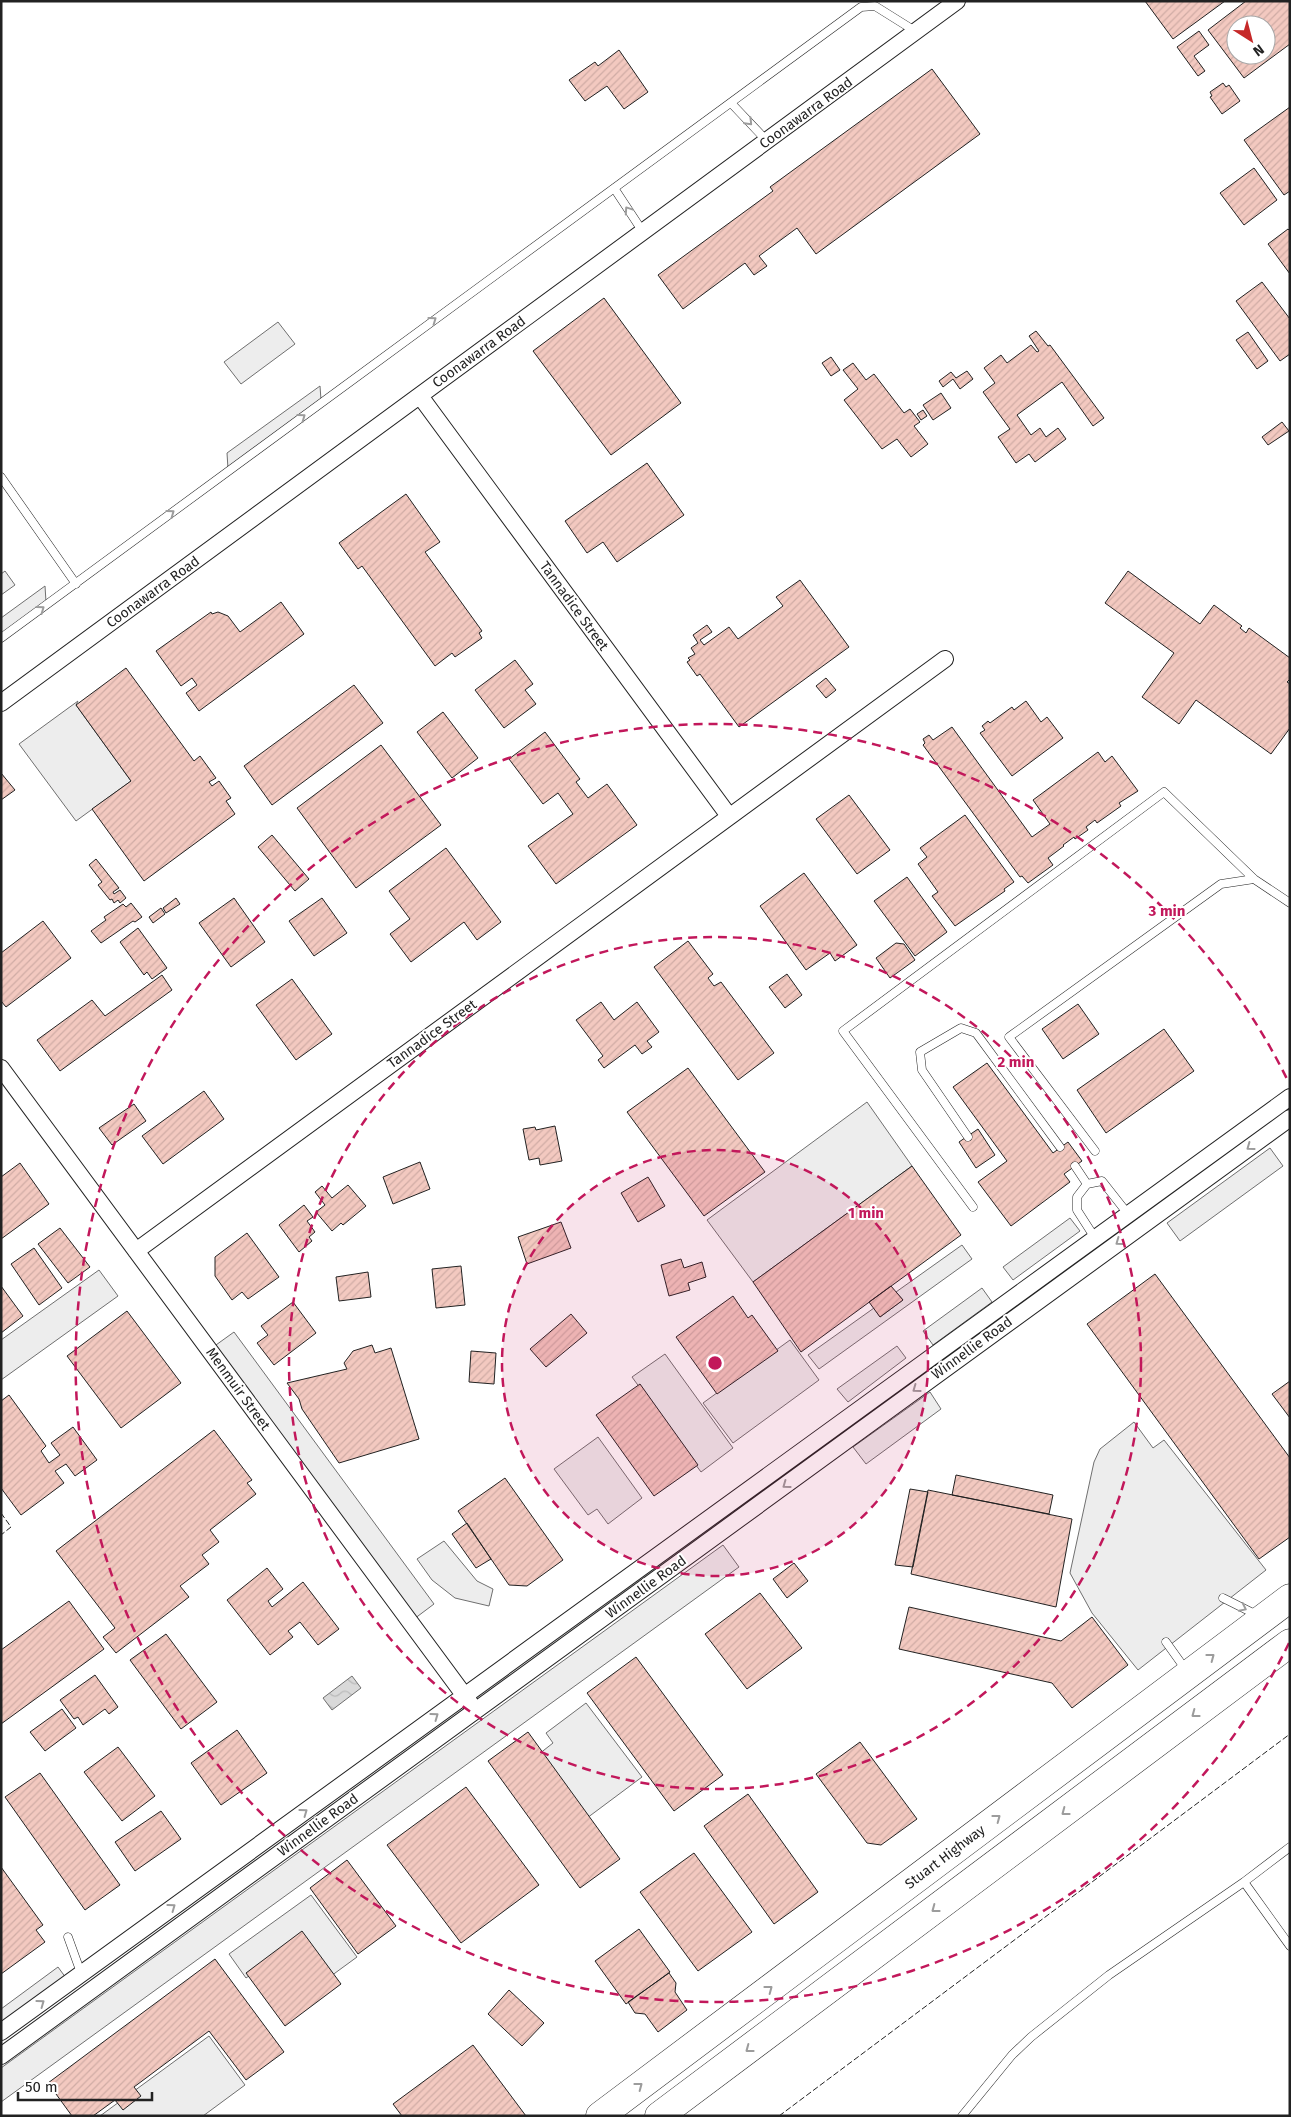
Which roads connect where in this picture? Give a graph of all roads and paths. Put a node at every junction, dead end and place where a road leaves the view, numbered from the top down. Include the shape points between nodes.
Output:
1 (957, 1) edge
2 (916, 32) junction
3 (731, 103) junction
4 (768, 141) junction
5 (614, 188) junction
6 (643, 232) junction
7 (420, 396) junction
8 (1, 477) edge
9 (76, 584) junction
10 (1, 638) edge
11 (945, 659) dead end
12 (1, 703) edge
13 (728, 816) junction
14 (1254, 879) junction
15 (1290, 903) edge
16 (1, 1068) edge
17 (1290, 1097) edge
18 (1290, 1118) edge
19 (968, 1137) dead end
20 (1060, 1147) dead end
21 (1095, 1151) dead end
22 (1075, 1166) dead end
23 (1087, 1184) junction
24 (973, 1207) dead end
25 (1128, 1214) junction
26 (1095, 1238) junction
27 (136, 1251) junction
28 (1223, 1598) dead end
29 (1290, 1598) edge
30 (1264, 1618) junction
31 (1166, 1642) dead end
32 (1290, 1643) edge
33 (1189, 1674) junction
34 (464, 1695) junction
35 (476, 1711) junction
36 (1138, 1712) junction
37 (1159, 1741) junction
38 (1290, 1847) edge
39 (1244, 1882) junction
40 (68, 1937) dead end
41 (1290, 1946) edge
42 (81, 1973) junction
43 (1, 2032) edge
44 (1, 2056) edge
45 (600, 2116) edge
46 (659, 2116) edge
47 (962, 2116) edge

1 - 2 street, Coonawarra Road
2 - 3 lane via 875,6 861,7
2 - 4 street, Coonawarra Road
3 -> 4 lane
3 - 5 lane
4 - 6 street, Coonawarra Road
6 -> 5 lane
9 -> 5 lane
6 - 7 street, Coonawarra Road
7 - 12 street, Coonawarra Road
7 - 13 street, Tannadice Street
8 - 9 lane
10 -> 9 lane
11 - 13 street, Tannadice Street
13 - 27 street, Tannadice Street
14 - 15 lane
14 - 21 lane via 1221,884 1008,1037
14 - 24 lane via 1164,792 843,1031
16 - 27 street, Menmuir Street
17 - 25 street, Winnellie Road
18 -> 35 street, Winnellie Road
19 - 20 lane via 922,1070 920,1052 961,1028 976,1033
22 - 23 lane
23 - 25 lane via 1102,1181
23 - 26 lane via 1077,1197 1077,1210
25 - 26 street, Winnellie Road
26 - 34 street, Winnellie Road
27 - 34 street, Menmuir Street
28 -> 30 lane
29 - 30 highway, Stuart Highway
33 -> 30 highway, Stuart Highway
31 - 33 lane
32 -> 37 highway
33 - 36 highway, Stuart Highway
34 - 35 street, Menmuir Street
42 -> 34 street, Winnellie Road
35 - 44 street, Winnellie Road
36 - 37 highway
45 -> 36 highway, Stuart Highway
37 -> 46 highway
38 - 39 lane
39 - 41 lane
39 - 47 lane via 1109,1975 1031,2036 1012,2054
40 - 42 lane
43 -> 42 street, Winnellie Road

